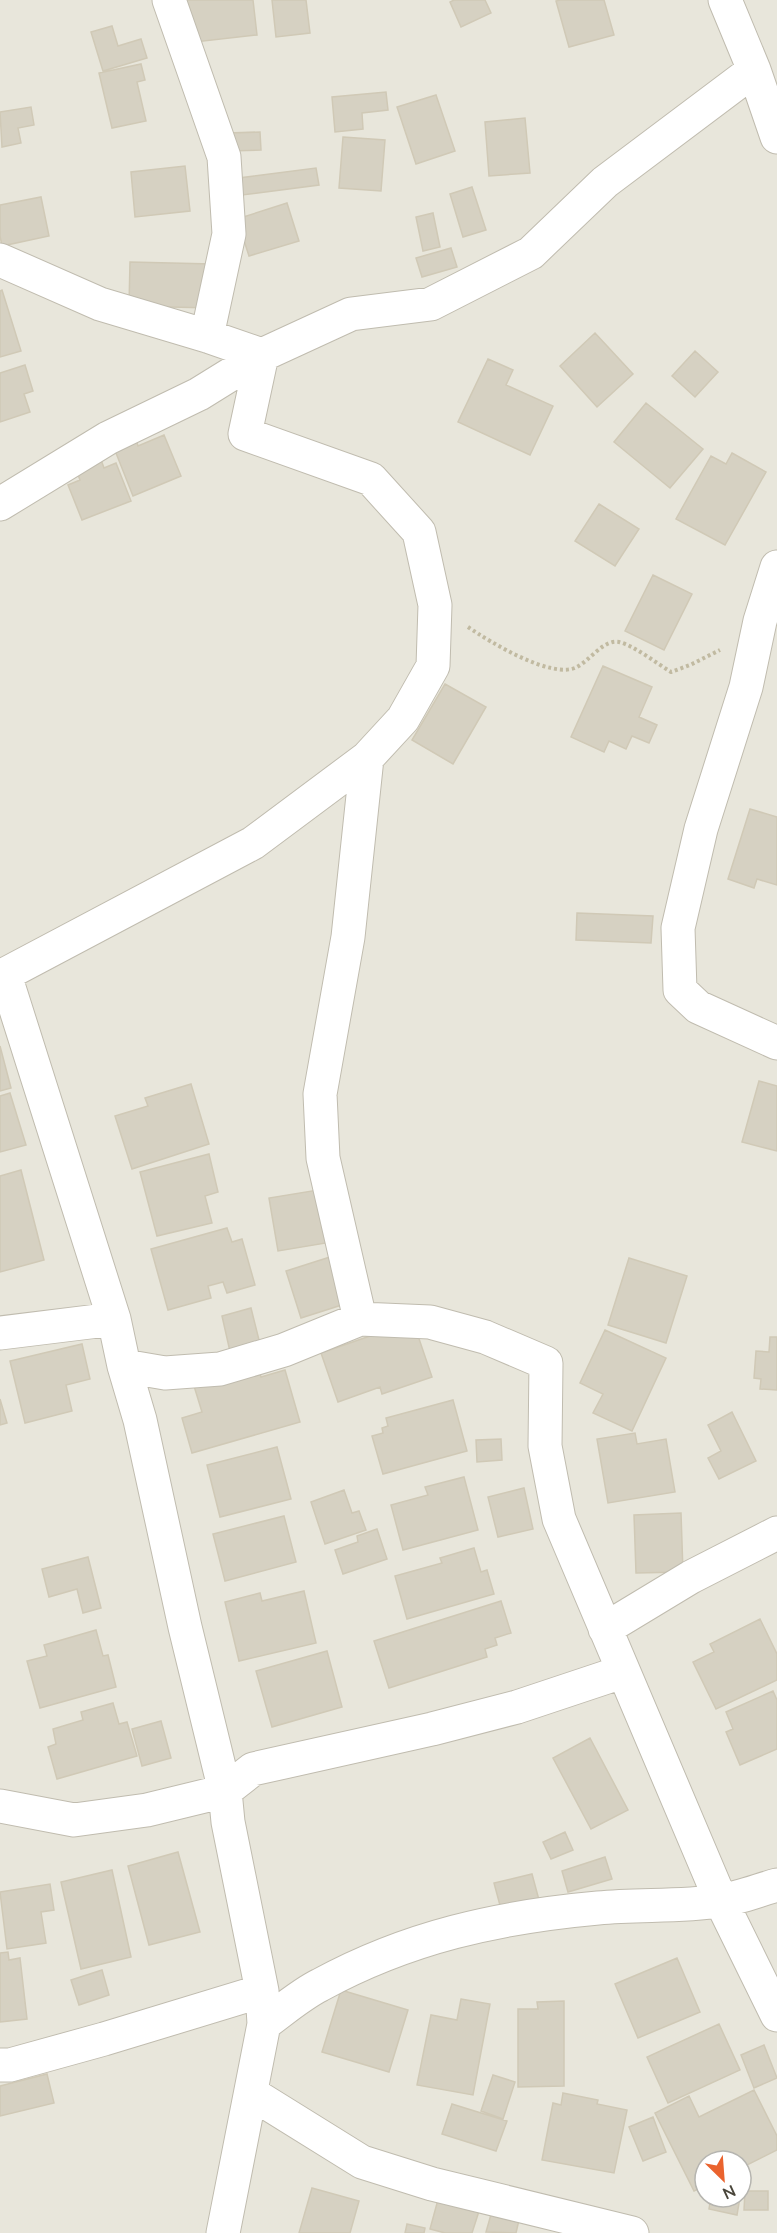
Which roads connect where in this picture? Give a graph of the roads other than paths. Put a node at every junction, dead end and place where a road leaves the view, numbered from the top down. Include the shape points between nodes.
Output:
1 (168, 0) edge
2 (724, 0) edge
3 (754, 70) junction
4 (777, 137) edge
5 (0, 260) edge
6 (207, 336) junction
7 (262, 355) junction
8 (0, 504) edge
9 (777, 567) edge
10 (767, 613) edge
11 (366, 758) junction
12 (2, 976) edge
13 (777, 1043) edge
14 (360, 1318) junction
15 (114, 1319) junction
16 (0, 1333) edge
17 (124, 1366) junction
18 (777, 1533) edge
19 (605, 1629) junction
20 (622, 1672) junction
21 (225, 1791) junction
22 (0, 1806) edge
23 (777, 1885) edge
24 (721, 1901) junction
25 (262, 1991) junction
26 (777, 2015) edge
27 (264, 2024) junction
28 (0, 2065) edge
29 (251, 2093) junction
30 (223, 2233) edge
31 (632, 2233) edge

1 - 6 street via 224,157 229,234
2 - 3 street
3 - 4 street
3 - 7 street via 605,182 531,252 431,304 351,314
5 - 6 street via 100,304
6 - 7 street
7 - 8 street via 199,393 108,438
7 - 11 street via 245,434 371,479 419,532 435,605 433,666 404,719
9 - 10 street
10 - 13 street via 701,830 678,928 679,980 680,990 698,1007
11 - 12 street via 253,843
11 - 14 street via 348,937 320,1094 323,1158
12 - 15 street
14 - 17 street via 284,1350 220,1369 165,1373
14 - 19 street via 430,1322 484,1337 546,1363 545,1446 559,1519
15 - 16 street
15 - 17 street
17 - 21 street via 140,1420
18 - 19 street via 691,1577
19 - 20 street
20 - 21 street via 517,1707 253,1769
20 - 24 street
21 - 22 street via 147,1810 74,1820
21 - 25 street
23 - 24 street
24 - 26 street
24 - 27 street via 598,1908 468,1927 378,1956 318,1986
25 - 27 street
25 - 28 street via 104,2039
27 - 29 street
29 - 30 street
29 - 31 street via 362,2162 443,2187

